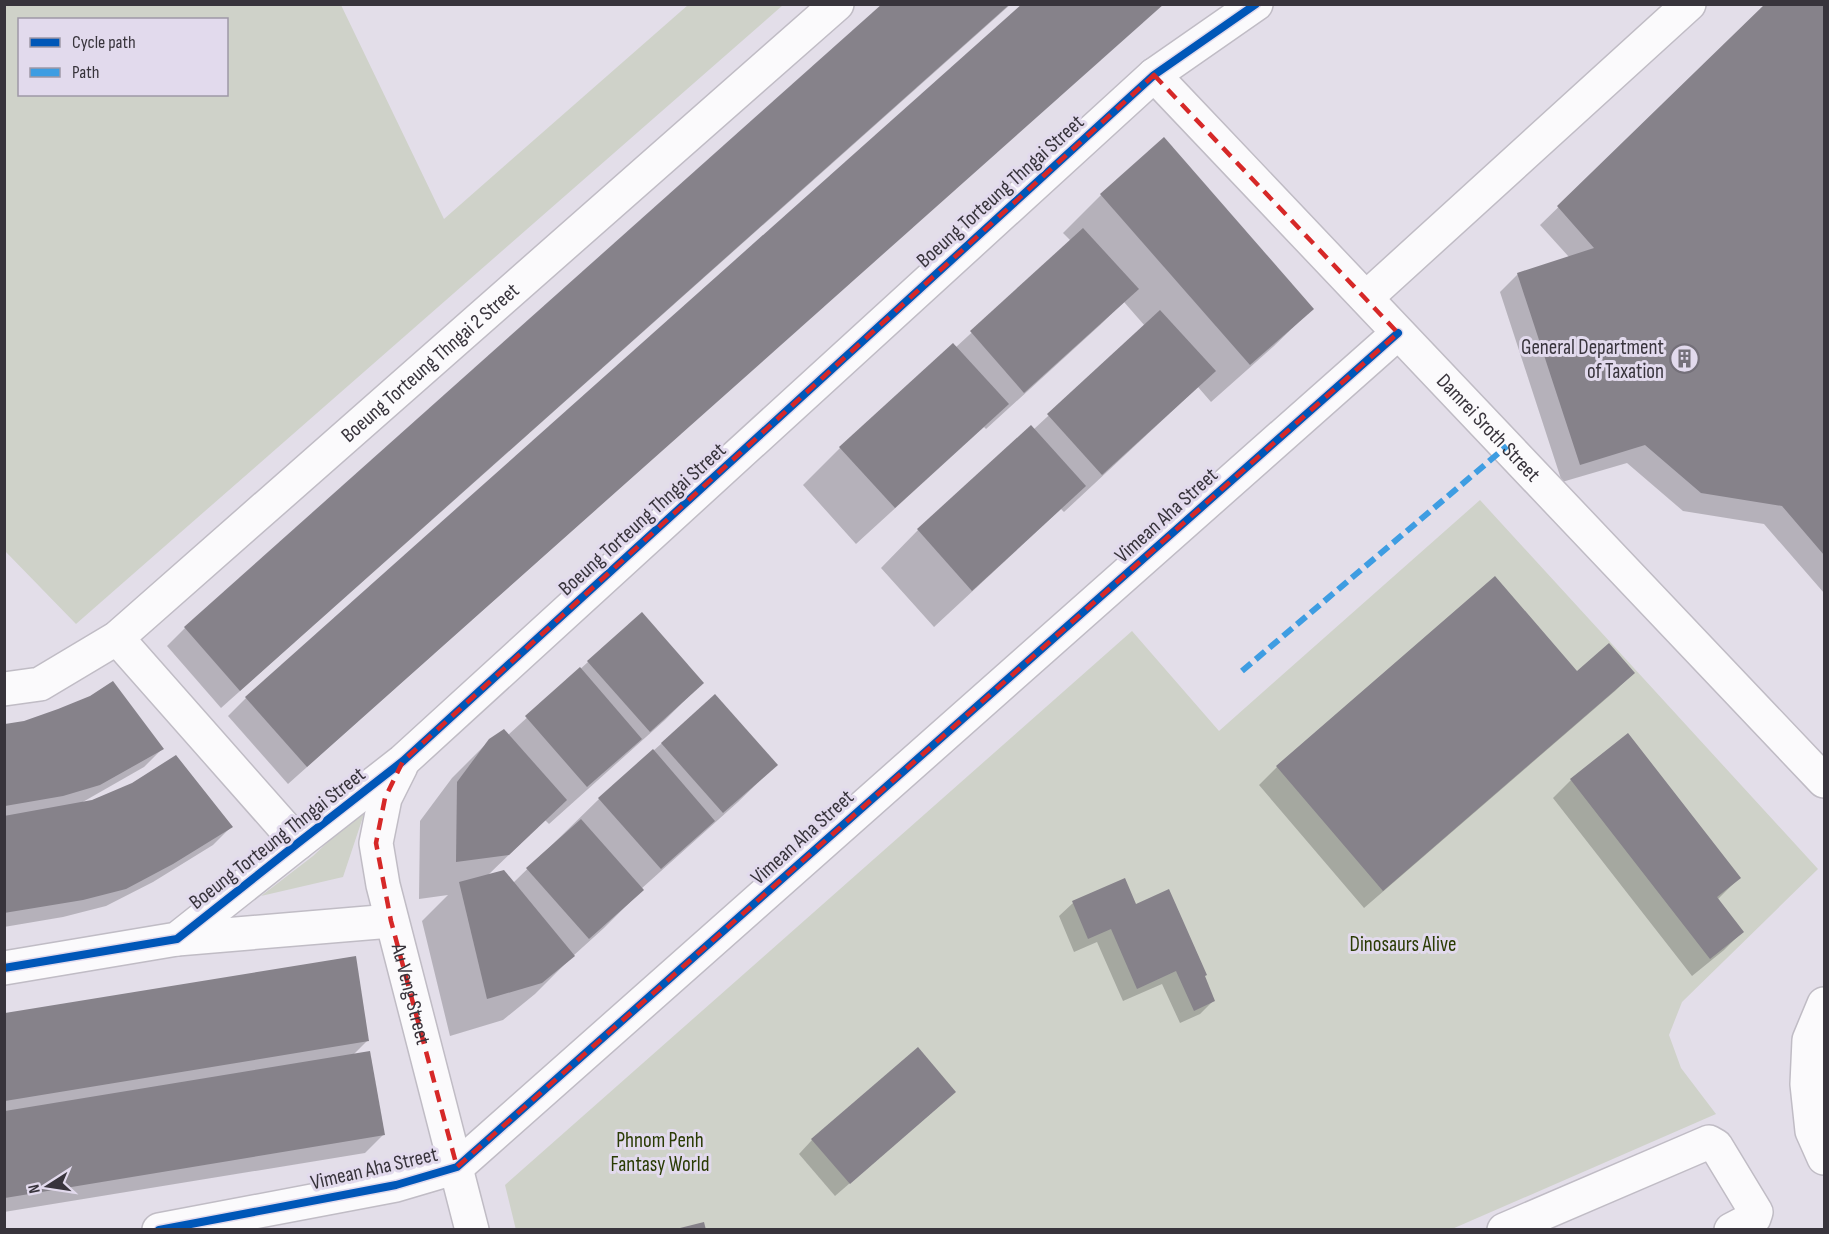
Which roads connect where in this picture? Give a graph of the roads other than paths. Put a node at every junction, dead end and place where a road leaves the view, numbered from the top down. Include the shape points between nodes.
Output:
1 (837, 4) edge
2 (1256, 4) edge
3 (1689, 4) edge
4 (1154, 75) junction
5 (1366, 298) junction
6 (1398, 333) junction
7 (117, 638) junction
8 (4, 689) edge
9 (403, 761) junction
10 (1824, 781) edge
11 (298, 843) junction
12 (391, 921) junction
13 (177, 939) junction
14 (4, 968) edge
15 (1824, 1004) edge
16 (1824, 1158) edge
17 (457, 1167) junction
18 (159, 1230) edge
19 (472, 1230) edge
20 (1504, 1230) edge
21 (1731, 1230) edge

1 - 7 street, Boeung Torteung Thngai 2 Street
2 - 4 street, Boeung Torteung Thngai Street
3 - 5 street
4 - 5 street, Damrei Sroth Street
4 - 9 street, Boeung Torteung Thngai Street
5 - 6 street, Damrei Sroth Street
6 - 10 street, Damrei Sroth Street
6 - 17 street, Vimean Aha Street
7 - 8 street, Boeung Torteung Thngai 2 Street via 40,684
7 - 11 street
9 - 11 street, Boeung Torteung Thngai Street
9 - 12 street, Au Veng Street via 385,798 376,843
11 - 13 street, Boeung Torteung Thngai Street
12 - 13 street, Boeung Torteung Thngai Street
12 - 17 street, Au Veng Street
13 - 14 street, Boeung Torteung Thngai Street
15 - 16 street via 1809,1040 1807,1084 1812,1131
17 - 18 street, Vimean Aha Street via 396,1185
17 - 19 street, Au Veng Street
20 - 21 street via 1709,1143 1716,1146 1756,1212 1754,1218

